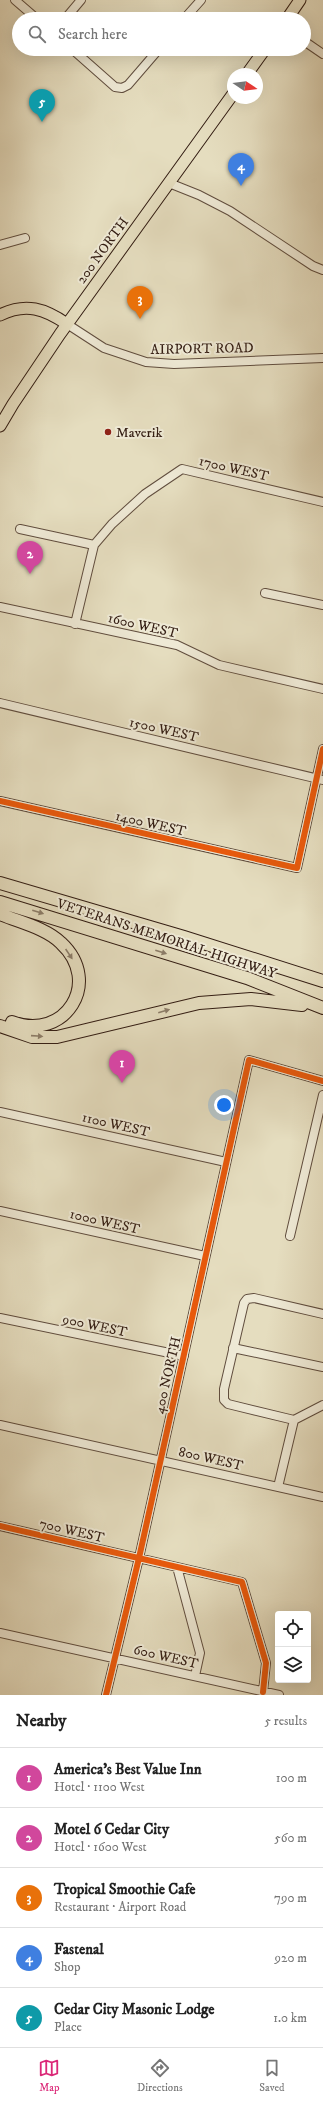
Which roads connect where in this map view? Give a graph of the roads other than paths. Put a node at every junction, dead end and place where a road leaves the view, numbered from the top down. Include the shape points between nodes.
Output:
1 (15, 0) edge
2 (81, 0) edge
3 (201, 0) edge
4 (300, 0) edge
5 (29, 12) edge
6 (71, 12) edge
7 (190, 12) edge
8 (292, 12) edge
9 (311, 46) edge
10 (323, 54) edge
11 (80, 56) edge
12 (153, 56) edge
13 (260, 56) edge
14 (251, 68) edge
15 (227, 102) edge
16 (169, 183) junction
17 (25, 238) dead end
18 (0, 245) edge
19 (323, 270) edge
20 (0, 315) edge
21 (67, 324) junction
22 (323, 358) edge
23 (0, 426) edge
24 (323, 502) edge
25 (20, 529) dead end
26 (94, 546) junction
27 (265, 593) dead end
28 (323, 605) edge
29 (0, 607) edge
30 (75, 624) junction
31 (323, 689) edge
32 (0, 703) edge
33 (323, 749) edge
34 (320, 779) edge
35 (0, 801) edge
36 (0, 883) edge
37 (0, 902) edge
38 (0, 914) edge
39 (323, 981) edge
40 (323, 1009) edge
41 (0, 1017) edge
42 (0, 1026) edge
43 (323, 1081) edge
44 (323, 1095) edge
45 (0, 1112) edge
46 (226, 1162) junction
47 (0, 1212) edge
48 (290, 1236) dead end
49 (205, 1256) junction
50 (323, 1314) edge
51 (0, 1318) edge
52 (233, 1348) junction
53 (184, 1356) junction
54 (323, 1367) edge
55 (323, 1405) edge
56 (294, 1420) junction
57 (0, 1424) edge
58 (160, 1460) junction
59 (278, 1487) junction
60 (323, 1497) edge
61 (0, 1526) edge
62 (139, 1558) junction
63 (177, 1567) junction
64 (0, 1633) edge
65 (114, 1658) junction
66 (195, 1676) junction
67 (263, 1692) junction
68 (106, 1695) edge
69 (279, 1695) edge

1 - 5 street
2 - 6 street
3 - 7 street
4 - 8 main road
9 - 10 street
11 - 12 street via 115,87 122,88 128,85
13 - 14 main road
15 - 16 main road, 200 NORTH
16 - 19 street via 230,211
16 - 21 main road, 200 NORTH
17 - 18 street
20 - 21 main road via 19,308 31,307 41,309
21 - 22 street, AIRPORT ROAD via 104,348 146,362 174,364
21 - 23 main road, 200 NORTH
24 - 26 street, 1700 WEST via 182,469 145,494 112,524
25 - 26 street
26 - 30 street, 1700 WEST
27 - 28 street
29 - 30 street, 1600 WEST
30 - 31 street, 1600 WEST via 177,645 219,665
32 - 34 street, 1500 WEST
33 - 34 street
34 - 35 street, 1400 WEST via 297,868
36 - 39 highway, VETERANS MEMORIAL HIGHWAY
37 -> 40 highway, VETERANS MEMORIAL HIGHWAY via 246,978
38 -> 41 highway via 60,942 76,965 79,987 77,997 66,1013 47,1025 26,1026
42 -> 40 highway via 32,1036 57,1037 174,1008 225,1000 271,1000
43 - 46 street, 400 NORTH via 249,1060
44 - 48 street
45 - 46 street, 1100 WEST
46 - 49 street, 400 NORTH
47 - 49 street, 1000 WEST
49 - 53 street, 400 NORTH
50 - 52 street via 247,1298
51 - 53 street, 900 WEST
52 - 54 street
52 - 56 street via 224,1400 228,1404
53 - 58 street, 400 NORTH
55 - 56 street
56 - 59 street
57 - 58 street, 800 WEST
58 - 59 street, 800 WEST
58 - 62 street, 400 NORTH
59 - 60 street, 800 WEST
61 - 62 street, 700 WEST
62 - 63 street, 700 WEST
62 - 65 street, 400 NORTH
63 - 66 street via 200,1653
63 - 67 street, 700 WEST via 242,1582 266,1663
64 - 65 street, 600 WEST
65 - 66 street, 600 WEST
65 - 68 street, 400 NORTH
66 - 67 street, 600 WEST
67 - 69 street, 600 WEST

